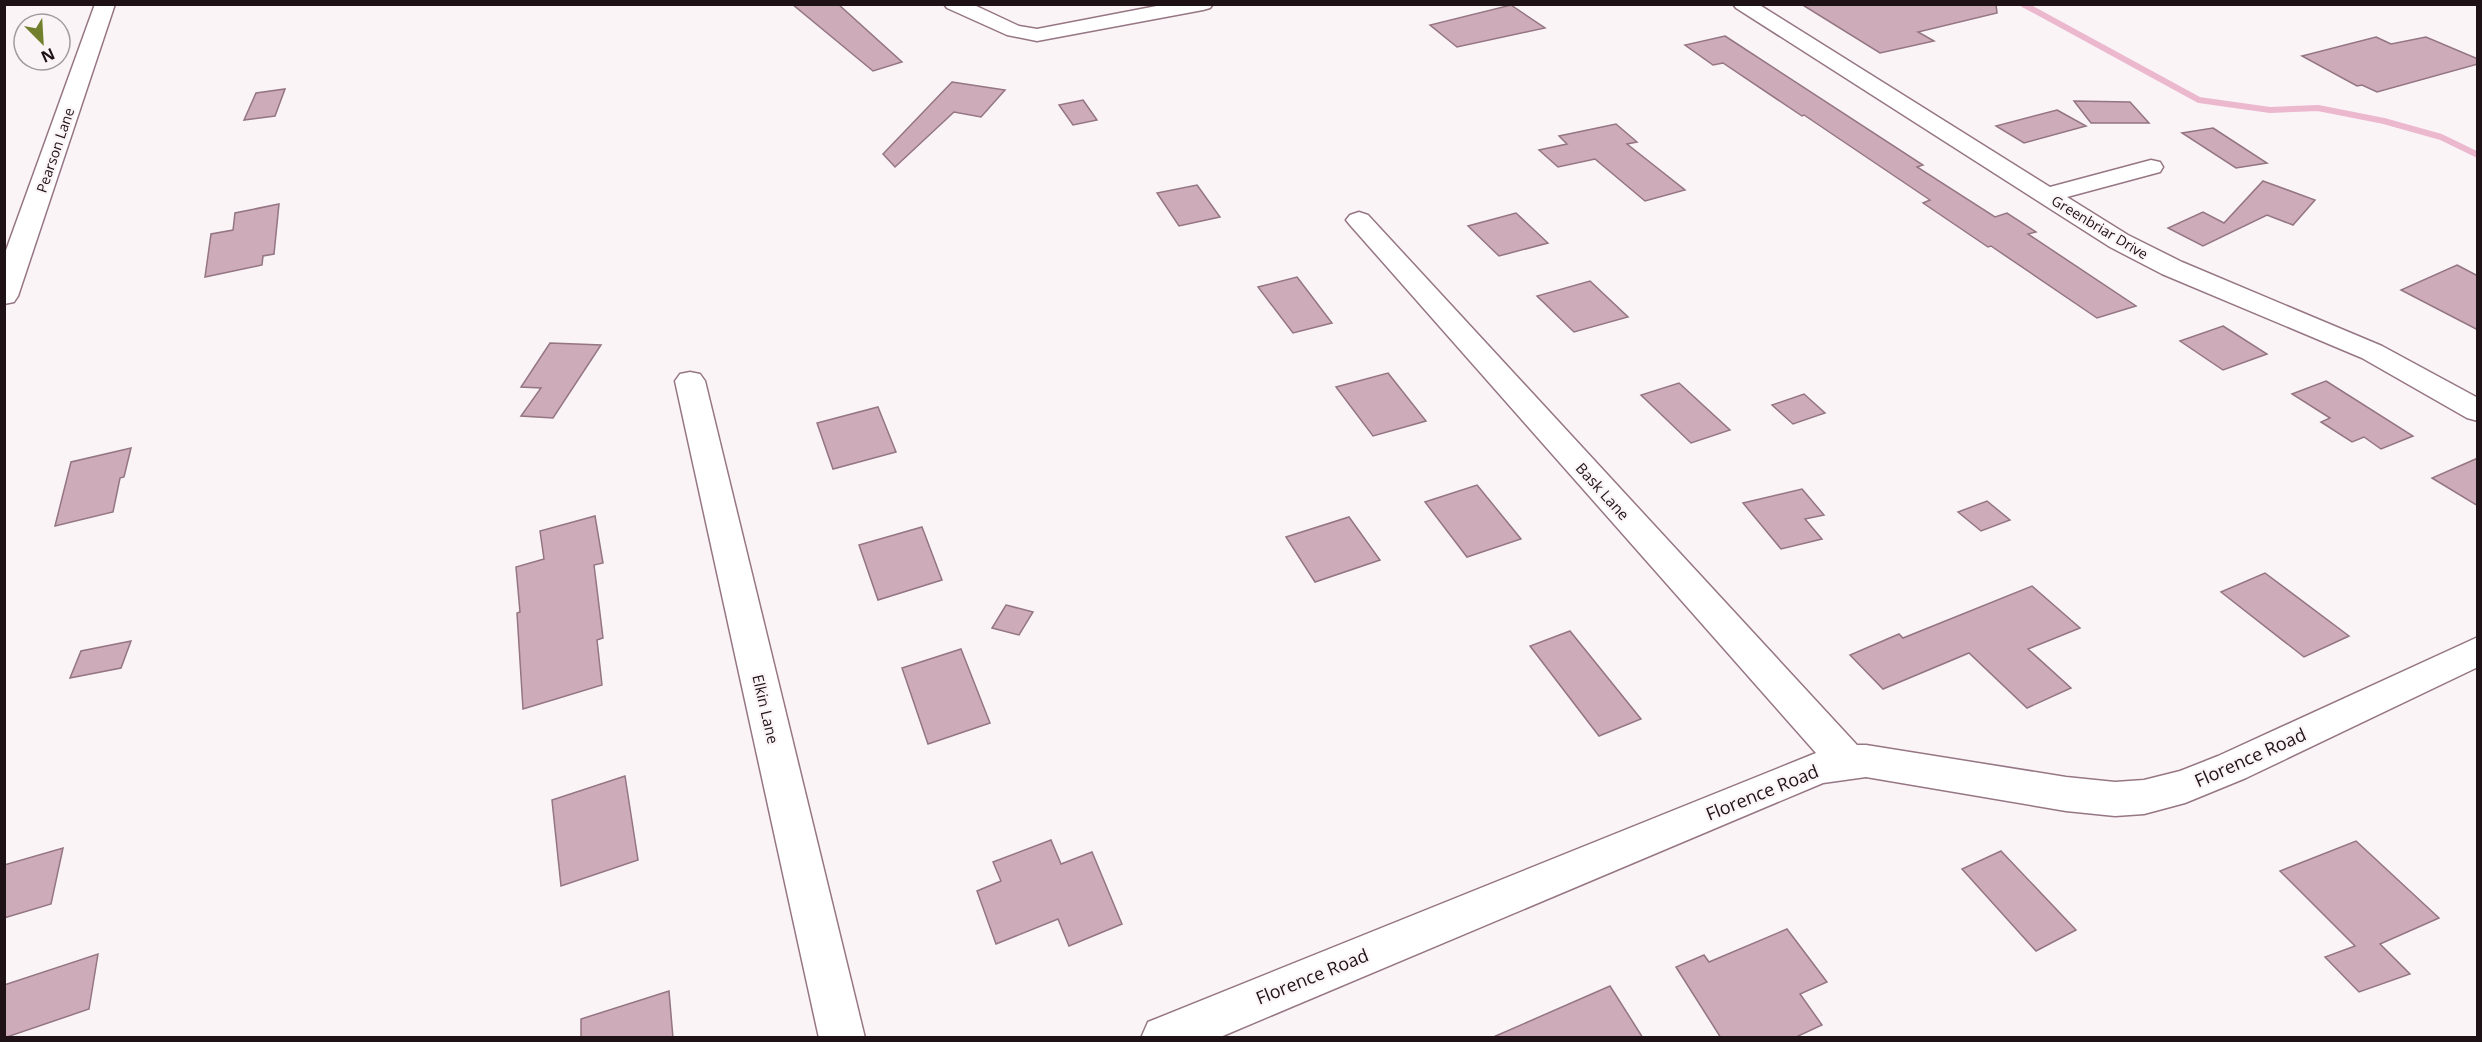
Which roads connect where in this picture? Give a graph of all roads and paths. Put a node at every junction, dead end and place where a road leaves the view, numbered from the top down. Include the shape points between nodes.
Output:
1 (105, 4) edge
2 (954, 4) edge
3 (1203, 4) edge
4 (1743, 4) edge
5 (2151, 167) dead end
6 (2047, 195) junction
7 (1359, 220) dead end
8 (4, 296) edge
9 (690, 381) dead end
10 (2478, 411) edge
11 (2478, 651) edge
12 (1848, 762) junction
13 (842, 1038) edge
14 (1164, 1038) edge

1 - 8 street, Pearson Lane
2 - 3 street via 1014,31 1037,35
4 - 6 street, Greenbriar Drive
5 - 6 street
6 - 10 street, Greenbriar Drive via 2119,241 2172,268 2372,352
7 - 12 street, Bask Lane
9 - 13 street, Elkin Lane
11 - 12 street, Florence Road via 2232,767 2185,786 2144,796 2115,799 2066,794 1866,761
12 - 14 street, Florence Road via 1818,768

